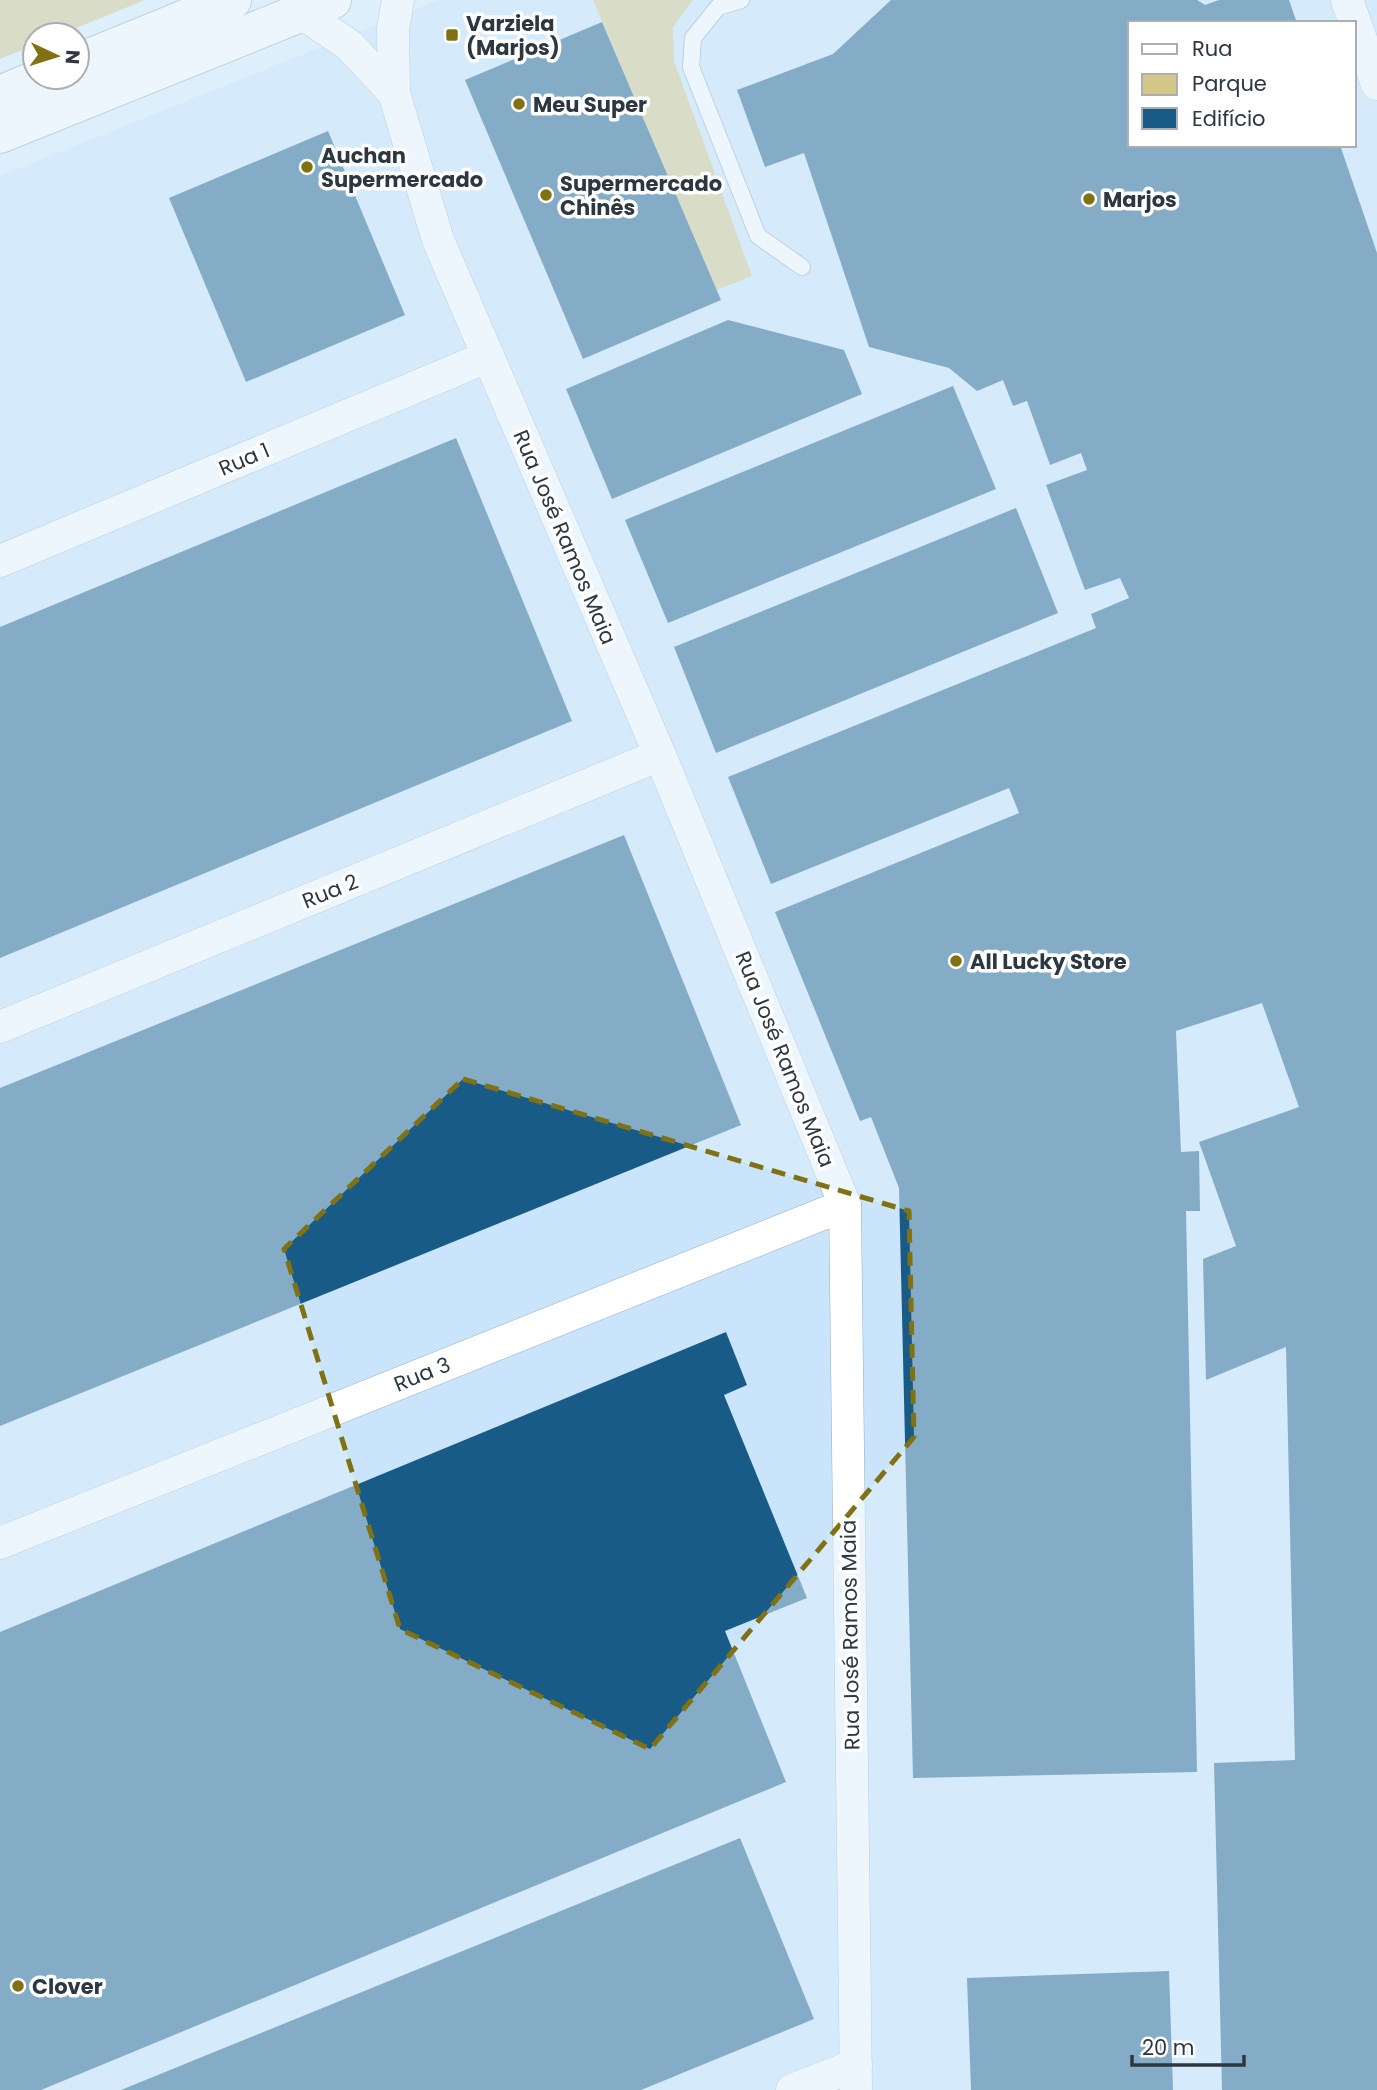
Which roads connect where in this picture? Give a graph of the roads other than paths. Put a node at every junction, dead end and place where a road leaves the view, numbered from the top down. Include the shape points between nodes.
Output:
1 (232, 0) edge
2 (398, 0) edge
3 (741, 0) edge
4 (1347, 0) edge
5 (316, 6) edge
6 (1354, 21) edge
7 (1356, 25) edge
8 (91, 57) edge
9 (1377, 84) edge
10 (21, 86) edge
11 (394, 93) junction
12 (0, 95) edge
13 (0, 134) edge
14 (802, 267) dead end
15 (487, 358) junction
16 (0, 561) edge
17 (660, 755) junction
18 (0, 1027) edge
19 (845, 1205) junction
20 (0, 1543) edge
21 (856, 2078) edge
22 (792, 2090) edge

1 - 8 main road
2 - 11 street, Rua José Ramos Maia via 393,29
3 - 14 lane via 718,7 693,38 691,66 758,236
4 - 6 street
5 - 11 street, Rua José Ramos Maia
5 - 13 main road
7 - 9 street
10 - 12 main road
11 - 15 street, Rua José Ramos Maia via 439,240
15 - 16 street, Rua 1
15 - 17 street, Rua José Ramos Maia
17 - 18 street, Rua 2
17 - 19 street, Rua José Ramos Maia
19 - 20 street, Rua 3
19 - 21 street, Rua José Ramos Maia
21 - 22 street

